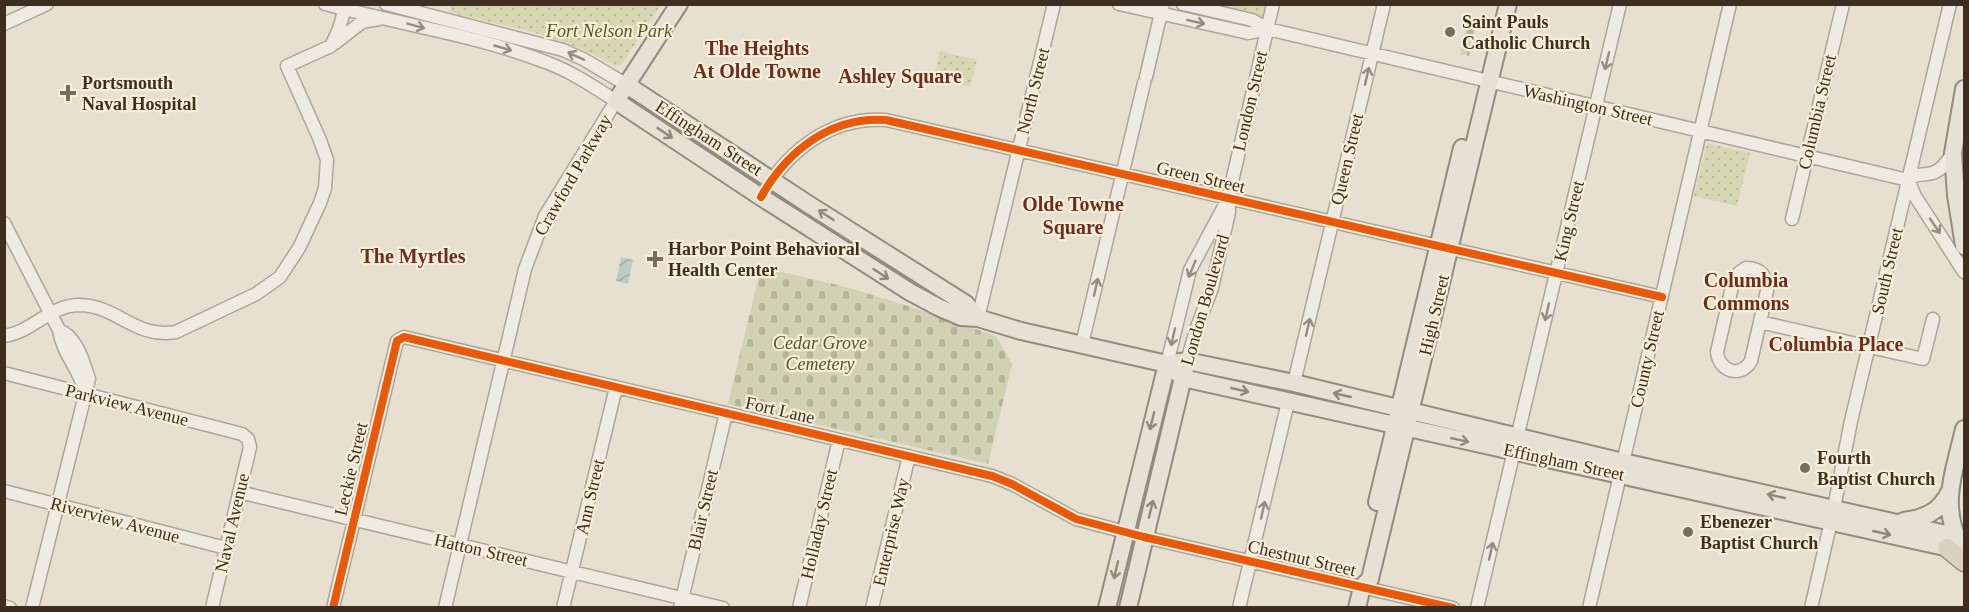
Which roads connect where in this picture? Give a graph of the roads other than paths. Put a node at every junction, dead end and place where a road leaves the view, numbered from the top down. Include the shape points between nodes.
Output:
1 (47, 4) edge
2 (325, 4) edge
3 (679, 4) edge
4 (1054, 4) edge
5 (1119, 4) edge
6 (1183, 4) edge
7 (1273, 4) edge
8 (1384, 4) edge
9 (1497, 4) edge
10 (1508, 4) edge
11 (1620, 4) edge
12 (1730, 4) edge
13 (1843, 4) edge
14 (1946, 5) edge
15 (346, 7) edge
16 (386, 8) edge
17 (1162, 9) edge
18 (4, 24) edge
19 (447, 28) junction
20 (1268, 29) junction
21 (331, 46) junction
22 (1372, 54) junction
23 (1485, 80) junction
24 (627, 84) junction
25 (1965, 89) edge
26 (616, 101) junction
27 (1596, 107) junction
28 (1700, 131) junction
29 (1019, 151) junction
30 (1953, 153) junction
31 (1807, 157) junction
32 (1123, 174) junction
33 (772, 179) junction
34 (1908, 180) junction
35 (761, 197) junction
36 (1228, 199) junction
37 (1792, 219) dead end
38 (1332, 222) junction
39 (4, 223) edge
40 (1965, 246) edge
41 (1444, 248) junction
42 (1965, 272) edge
43 (1556, 273) junction
44 (1662, 297) junction
45 (50, 313) junction
46 (978, 318) junction
47 (1933, 319) dead end
48 (1760, 322) junction
49 (4, 336) edge
50 (400, 338) joint
51 (1082, 344) junction
52 (1869, 347) junction
53 (502, 360) junction
54 (1187, 361) junction
55 (1167, 364) junction
56 (4, 372) edge
57 (1183, 378) junction
58 (1294, 384) junction
59 (616, 387) junction
60 (86, 395) junction
61 (1288, 402) junction
62 (726, 413) junction
63 (1403, 418) junction
64 (1965, 429) edge
65 (248, 439) joint
66 (839, 440) junction
67 (1516, 445) junction
68 (909, 456) junction
69 (1622, 468) junction
70 (1950, 490) junction
71 (4, 491) edge
72 (239, 492) junction
73 (59, 505) junction
74 (1832, 515) junction
75 (354, 519) junction
76 (1895, 522) junction
77 (1125, 532) junction
78 (1144, 537) junction
79 (460, 545) junction
80 (1959, 545) edge
81 (226, 548) junction
82 (1250, 561) junction
83 (1965, 562) edge
84 (572, 572) junction
85 (1362, 587) junction
86 (681, 603) edge
87 (4, 606) edge
88 (10, 608) edge
89 (32, 608) edge
90 (212, 608) edge
91 (333, 608) edge
92 (445, 608) edge
93 (563, 608) edge
94 (723, 608) edge
95 (799, 608) edge
96 (872, 608) edge
97 (1107, 608) edge
98 (1128, 608) edge
99 (1239, 608) edge
100 (1357, 608) edge
101 (1453, 608) edge
102 (1477, 608) edge
103 (1589, 608) edge
104 (1810, 608) edge

1 - 18 street
2 - 15 street
3 - 24 main road, Crawford Parkway
4 - 29 street, North Street
5 - 17 street, Washington Street
6 - 20 street, Washington Street via 1252,20
7 - 20 street, London Street
8 - 22 street, Queen Street
9 - 23 main road, High Street
10 - 23 main road, High Street
11 -> 27 street, King Street
12 - 28 street, County Street
13 - 31 street, Columbia Street
14 - 34 street, South Street
15 - 16 street
15 - 21 street
16 - 19 street
16 - 21 street
17 -> 20 street, Washington Street via 1248,33
17 - 32 street
24 -> 19 street, Effingham Street via 563,50
19 -> 26 street, Effingham Street via 549,63
20 - 22 street, Washington Street
20 - 36 street, London Street
21 - 45 street via 287,66 320,140 327,174 320,203 299,249 280,277 256,294 188,327 164,334 147,332 88,305
22 - 23 street, Washington Street
38 -> 22 street, Queen Street
23 - 27 street, Washington Street
23 - 41 main road, High Street
24 - 26 main road, Crawford Parkway
24 - 33 main road, Effingham Street
25 - 30 main road
26 -> 35 main road, Effingham Street
26 - 53 street, Crawford Parkway via 545,216 525,269
27 - 28 street, Washington Street
27 - 43 street, King Street
28 - 31 street, Washington Street
28 - 44 street, County Street
29 - 32 street, Green Street
29 - 33 street, Green Street via 886,120 854,121 802,146
29 - 46 street, North Street
30 - 34 street via 1935,172 1917,174
30 - 40 main road
31 - 34 street, Washington Street
31 - 37 street, Columbia Street
32 - 36 street, Green Street
51 -> 32 street
33 - 35 street, Green Street
46 -> 33 main road, Effingham Street via 966,304
34 -> 42 street
34 - 52 street, South Street
35 -> 46 main road, Effingham Street via 910,292 961,316
36 - 38 street, Green Street
36 - 54 street, London Boulevard via 1229,212 1216,269
36 -> 55 street, London Boulevard via 1190,270
38 - 41 street, Green Street
58 -> 38 street, Queen Street
39 - 45 street
41 - 43 street, Green Street
41 - 63 main road, High Street
43 - 44 street, Green Street
43 -> 67 street, King Street
44 - 69 street, County Street
45 - 49 street
45 - 60 street via 59,330 68,334 78,349 89,379
46 - 51 main road, Effingham Street
47 - 52 street via 1923,359
48 - 48 street via 1751,362 1740,371 1725,368 1718,361 1717,352 1734,278 1746,268 1755,268 1767,280
48 - 52 street
50 - 53 street, Fort Lane
50 - 75 street, Leckie Street
51 - 55 main road, Effingham Street
52 - 74 street, South Street
53 - 59 street, Fort Lane
53 - 79 street, Crawford Parkway
54 - 55 main road, Effingham Street
54 - 57 main road, London Boulevard
54 - 58 main road, Effingham Street
55 - 57 main road, Effingham Street
55 -> 77 main road, London Boulevard
56 - 60 street, Parkview Avenue
57 -> 61 main road, Effingham Street
78 -> 57 main road, London Boulevard
63 -> 58 main road, Effingham Street
59 - 62 street, Fort Lane
59 - 84 street, Ann Street
60 - 65 street, Parkview Avenue via 242,434
60 - 73 street
61 - 63 main road, Effingham Street
82 -> 61 street
62 - 66 street, Fort Lane
62 - 86 street, Blair Street
63 - 67 main road, Effingham Street
63 - 85 main road, High Street via 1359,577
64 - 70 main road
65 - 72 street, Naval Avenue via 250,447
66 - 68 street, Fort Lane
66 - 95 street, Holladay Street
67 - 69 main road, Effingham Street
102 -> 67 street, King Street
68 - 77 street, Fort Lane via 992,476 1077,519
68 - 96 street, Enterprise Way
69 - 74 main road, Effingham Street
69 - 103 street, County Street
70 - 76 main road via 1932,513
70 - 80 main road via 1950,515
71 - 73 street, Riverview Avenue
72 - 75 street, Hatton Street
72 - 81 street, Naval Avenue
73 - 81 street, Riverview Avenue
73 - 89 street
74 - 76 main road, Effingham Street
74 -> 80 main road, Effingham Street
74 - 104 street, South Street
75 - 79 street, Hatton Street
75 - 91 street, Leckie Street
76 - 80 main road, Effingham Street
77 - 78 street, Fort Lane
77 -> 97 main road, London Boulevard
78 - 82 street, Chestnut Street
78 - 98 main road, London Boulevard
79 - 84 street, Hatton Street
79 - 92 street, Crawford Parkway
80 - 83 highway
81 - 90 street, Naval Avenue
82 - 85 street, Chestnut Street
82 - 99 street
84 - 86 street, Hatton Street
84 - 93 street, Ann Street
85 - 100 main road, High Street
85 - 101 street, Chestnut Street
86 - 94 street, Hatton Street
87 - 88 street

